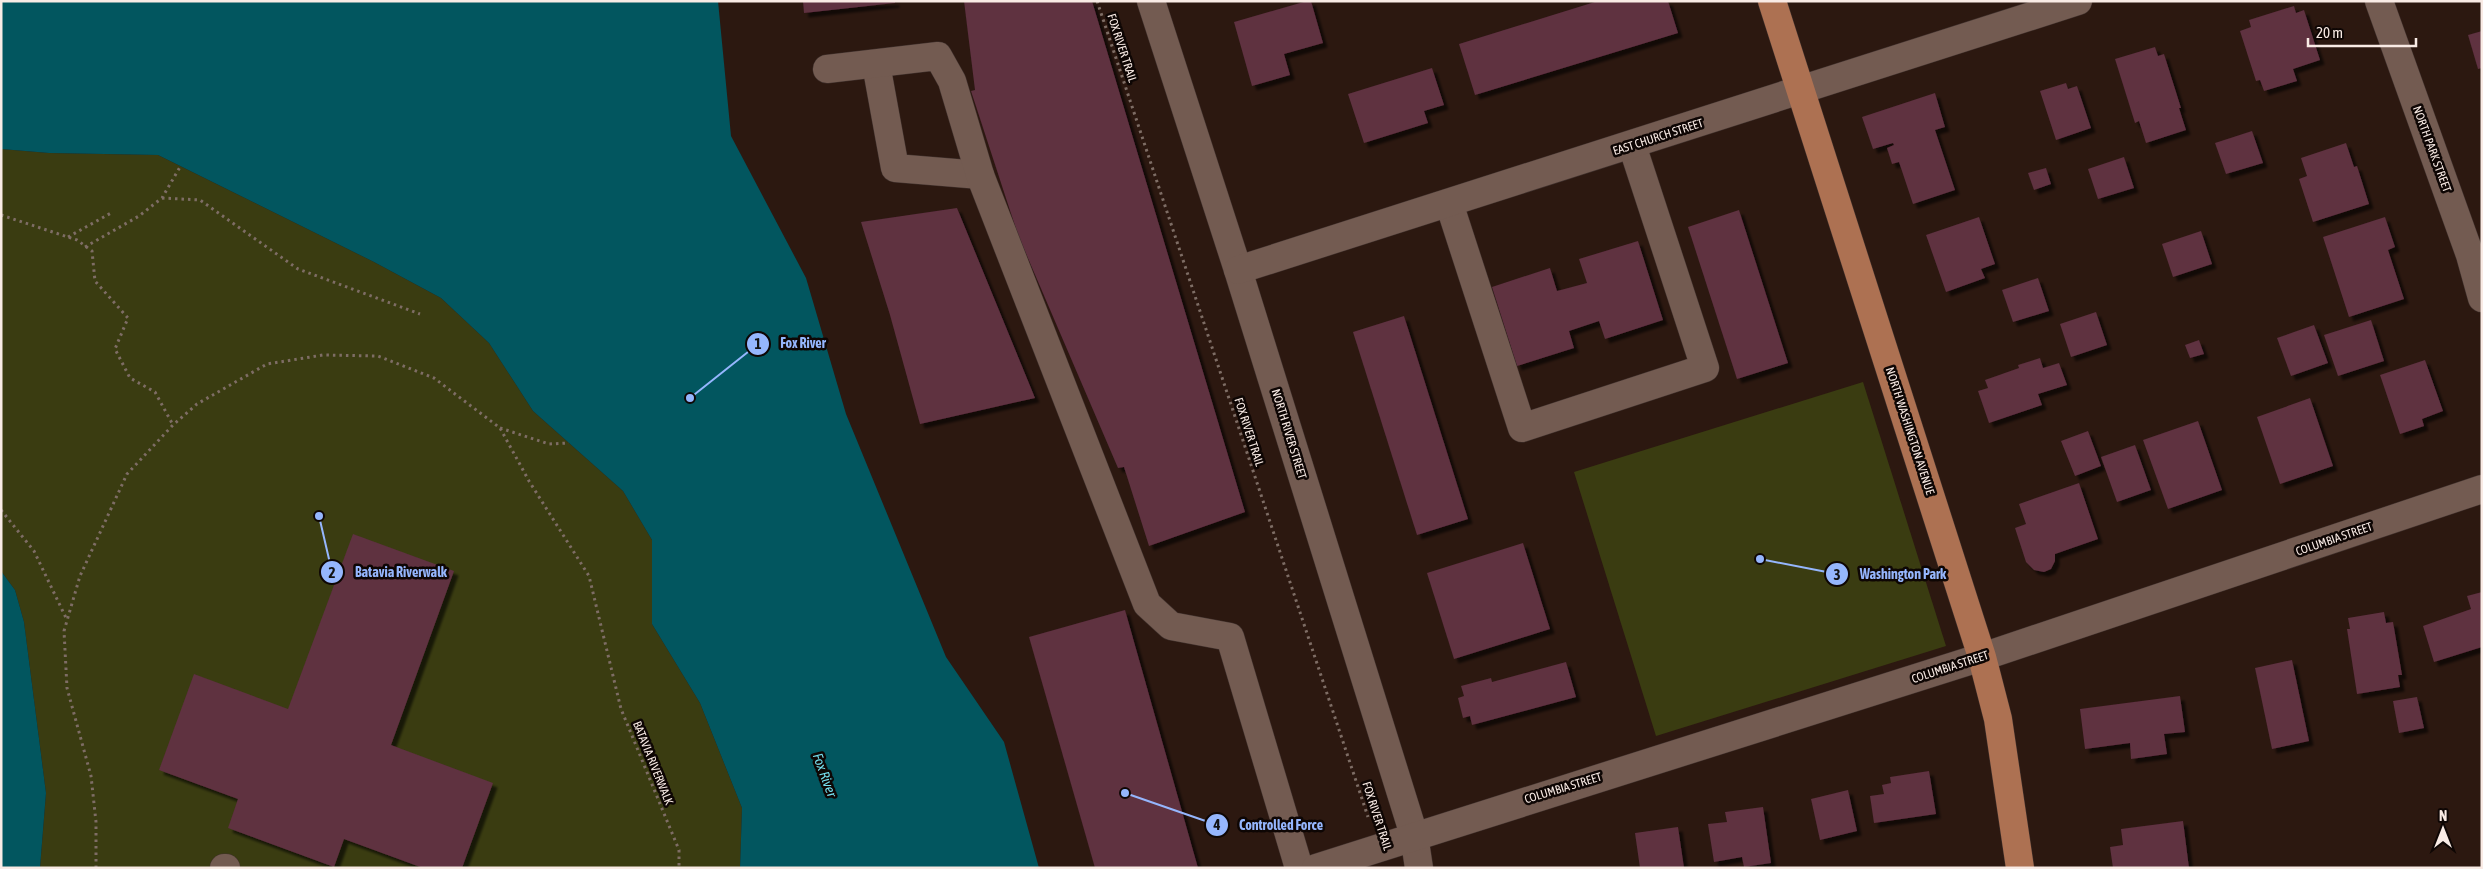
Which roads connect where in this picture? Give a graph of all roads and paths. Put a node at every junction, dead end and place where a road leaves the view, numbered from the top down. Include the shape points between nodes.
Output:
1 (1098, 1) edge
2 (1151, 1) edge
3 (1772, 1) edge
4 (2078, 1) edge
5 (2379, 1) edge
6 (2025, 9) edge
7 (876, 64) junction
8 (828, 69) dead end
9 (1800, 92) junction
10 (1632, 145) junction
11 (180, 167) dead end
12 (980, 175) junction
13 (162, 198) junction
14 (1449, 203) junction
15 (111, 213) dead end
16 (1, 215) edge
17 (68, 237) junction
18 (85, 247) junction
19 (1238, 270) junction
20 (2482, 298) edge
21 (420, 314) dead end
22 (173, 425) junction
23 (500, 428) junction
24 (569, 443) dead end
25 (2482, 489) edge
26 (1, 510) edge
27 (68, 620) junction
28 (1982, 657) junction
29 (1414, 835) junction
30 (1378, 847) junction
31 (96, 868) edge
32 (679, 868) edge
33 (1299, 868) edge
34 (1316, 868) edge
35 (1419, 868) edge
36 (2020, 868) edge

1 - 30 path, FOX RIVER TRAIL
2 - 19 street, NORTH RIVER STREET
3 - 9 main road, NORTH WASHINGTON AVENUE
4 - 6 street, EAST CHURCH STREET
5 - 20 street, NORTH PARK STREET via 2470,255
6 - 9 street, EAST CHURCH STREET
7 - 8 street
7 - 12 street via 938,56 952,81
7 - 12 street via 895,168
9 - 10 street, EAST CHURCH STREET
9 - 28 main road, NORTH WASHINGTON AVENUE
10 - 14 street, EAST CHURCH STREET
10 - 14 street via 1705,368 1522,428
11 - 13 path
12 - 33 street via 1147,604 1171,626 1230,637
13 - 18 path via 139,216
13 - 21 path via 200,200 298,269
14 - 19 street, EAST CHURCH STREET
15 - 17 path
16 - 17 path
17 - 18 path
18 - 22 path via 92,252 95,281 128,318 115,349 130,378 155,392
19 - 29 street, NORTH RIVER STREET
22 - 23 path, BATAVIA RIVERWALK via 197,404 267,364 332,355 378,356 434,378
22 - 27 path, BATAVIA RIVERWALK via 127,474 80,576
23 - 24 path via 549,444
23 - 32 path, BATAVIA RIVERWALK via 589,576 621,709 679,850
25 - 28 street, COLUMBIA STREET
26 - 27 path via 34,550
27 - 31 path, BATAVIA RIVERWALK via 64,631 66,688 91,776
28 - 29 street, COLUMBIA STREET
28 - 36 main road, NORTH WASHINGTON AVENUE via 1998,720
29 - 30 street, COLUMBIA STREET
29 - 35 street, NORTH RIVER STREET
30 - 34 street, COLUMBIA STREET

